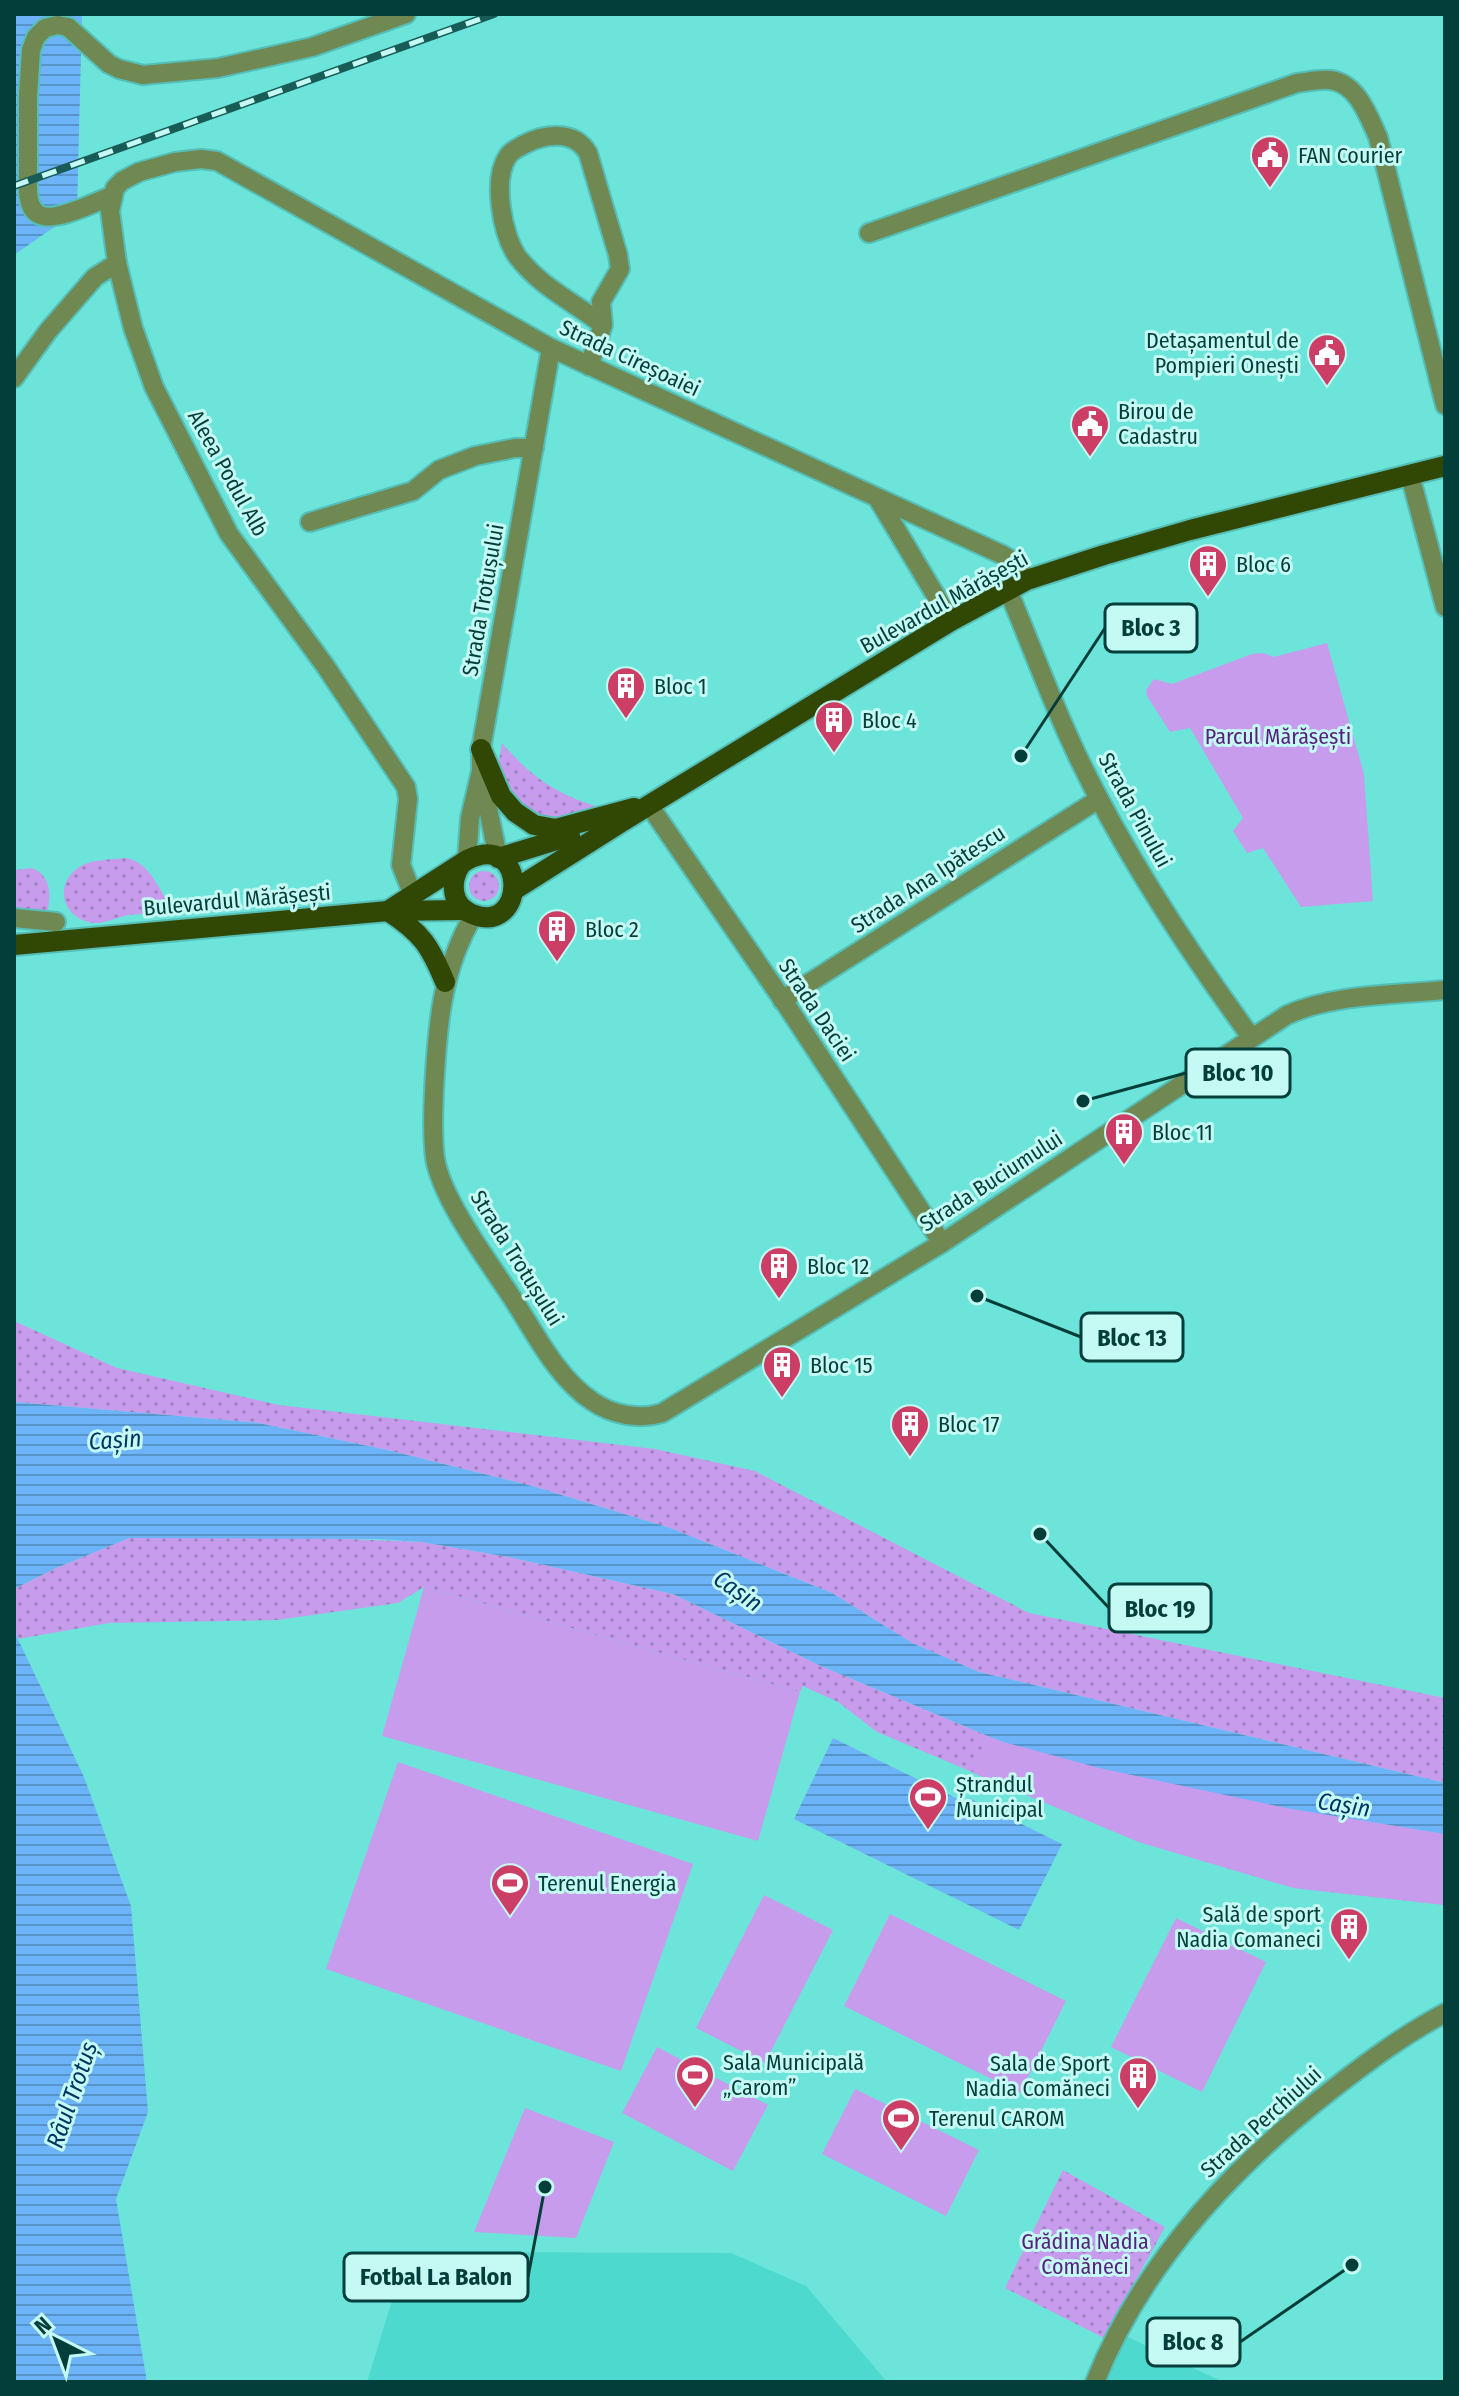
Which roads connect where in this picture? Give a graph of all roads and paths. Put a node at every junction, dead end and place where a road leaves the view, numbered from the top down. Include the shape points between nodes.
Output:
1 (406, 14) edge
2 (111, 196) junction
3 (869, 233) dead end
4 (117, 263) junction
5 (603, 325) junction
6 (551, 348) junction
7 (589, 366) junction
8 (14, 378) edge
9 (1445, 405) edge
10 (534, 448) junction
11 (1445, 466) edge
12 (1410, 475) junction
13 (878, 499) junction
14 (310, 522) dead end
15 (1027, 580) junction
16 (1008, 590) junction
17 (1445, 607) edge
18 (951, 621) junction
19 (481, 749) junction
20 (481, 771) junction
21 (1099, 799) junction
22 (649, 805) junction
23 (623, 821) junction
24 (498, 858) junction
25 (464, 863) junction
26 (514, 890) junction
27 (413, 895) junction
28 (388, 911) junction
29 (469, 913) junction
30 (14, 918) edge
31 (56, 922) dead end
32 (14, 945) edge
33 (445, 982) junction
34 (1445, 990) edge
35 (782, 1000) junction
36 (1251, 1037) junction
37 (942, 1243) junction
38 (662, 1413) joint
39 (1445, 2013) edge
40 (1095, 2382) edge

1 - 2 street via 312,47 218,68 143,75 109,64 68,27 45,28 31,50 30,205 46,217
2 - 4 street, Aleea Podul Alb
2 - 6 street, Strada Cireșoaiei via 122,181 139,172 175,162 217,161
3 - 9 street via 1297,83 1331,80 1351,89 1378,137
4 - 8 street via 95,277
4 - 27 street, Aleea Podul Alb via 154,387 229,534 406,787 401,865
5 - 5 street via 601,302 620,269 588,153 583,144 567,137 533,140 509,155 503,169 501,206 508,235 515,252 543,283
5 - 7 street
6 - 7 street, Strada Cireșoaiei
6 - 10 street, Strada Trotușului
7 - 13 street, Strada Cireșoaiei
10 - 14 street via 475,456 439,470 413,491
10 - 19 street, Strada Trotușului
11 - 12 main road, Bulevardul Mărășești
12 - 15 main road, Bulevardul Mărășești via 1190,530
12 - 17 street
13 - 15 street, Strada Cireșoaiei via 1003,555
13 - 18 street
15 - 16 main road, Bulevardul Mărășești
16 - 18 main road, Bulevardul Mărășești
16 - 21 street, Strada Pinului
18 - 22 main road, Bulevardul Mărășești
19 - 20 street, Strada Trotușului
19 - 22 main road via 501,796 515,812 546,829
20 - 24 street
20 - 25 street, Strada Trotușului
21 - 35 street, Strada Ana Ipătescu
21 - 36 street, Strada Pinului via 1195,960
22 - 23 main road, Bulevardul Mărășești
22 - 35 street, Strada Daciei
23 - 24 main road
23 - 26 main road, Bulevardul Mărășești
24 - 25 main road via 480,855
24 - 26 main road via 512,874
25 - 27 main road
25 - 29 main road via 453,886 456,899
26 - 29 main road via 500,912 483,917
27 - 28 main road
28 - 29 main road, Bulevardul Mărășești
28 - 32 main road, Bulevardul Mărășești
28 - 33 main road via 417,932
29 - 33 street, Strada Trotușului
30 - 31 street
33 - 38 street, Strada Trotușului via 434,1135 436,1162 451,1200 544,1347 580,1391 596,1404 624,1414
34 - 36 street, Strada Buciumului via 1319,1003
35 - 37 street, Strada Daciei
36 - 37 street, Strada Buciumului
37 - 38 street, Strada Buciumului
39 - 40 street, Strada Perchiului via 1380,2053 1297,2116 1217,2193 1137,2299

